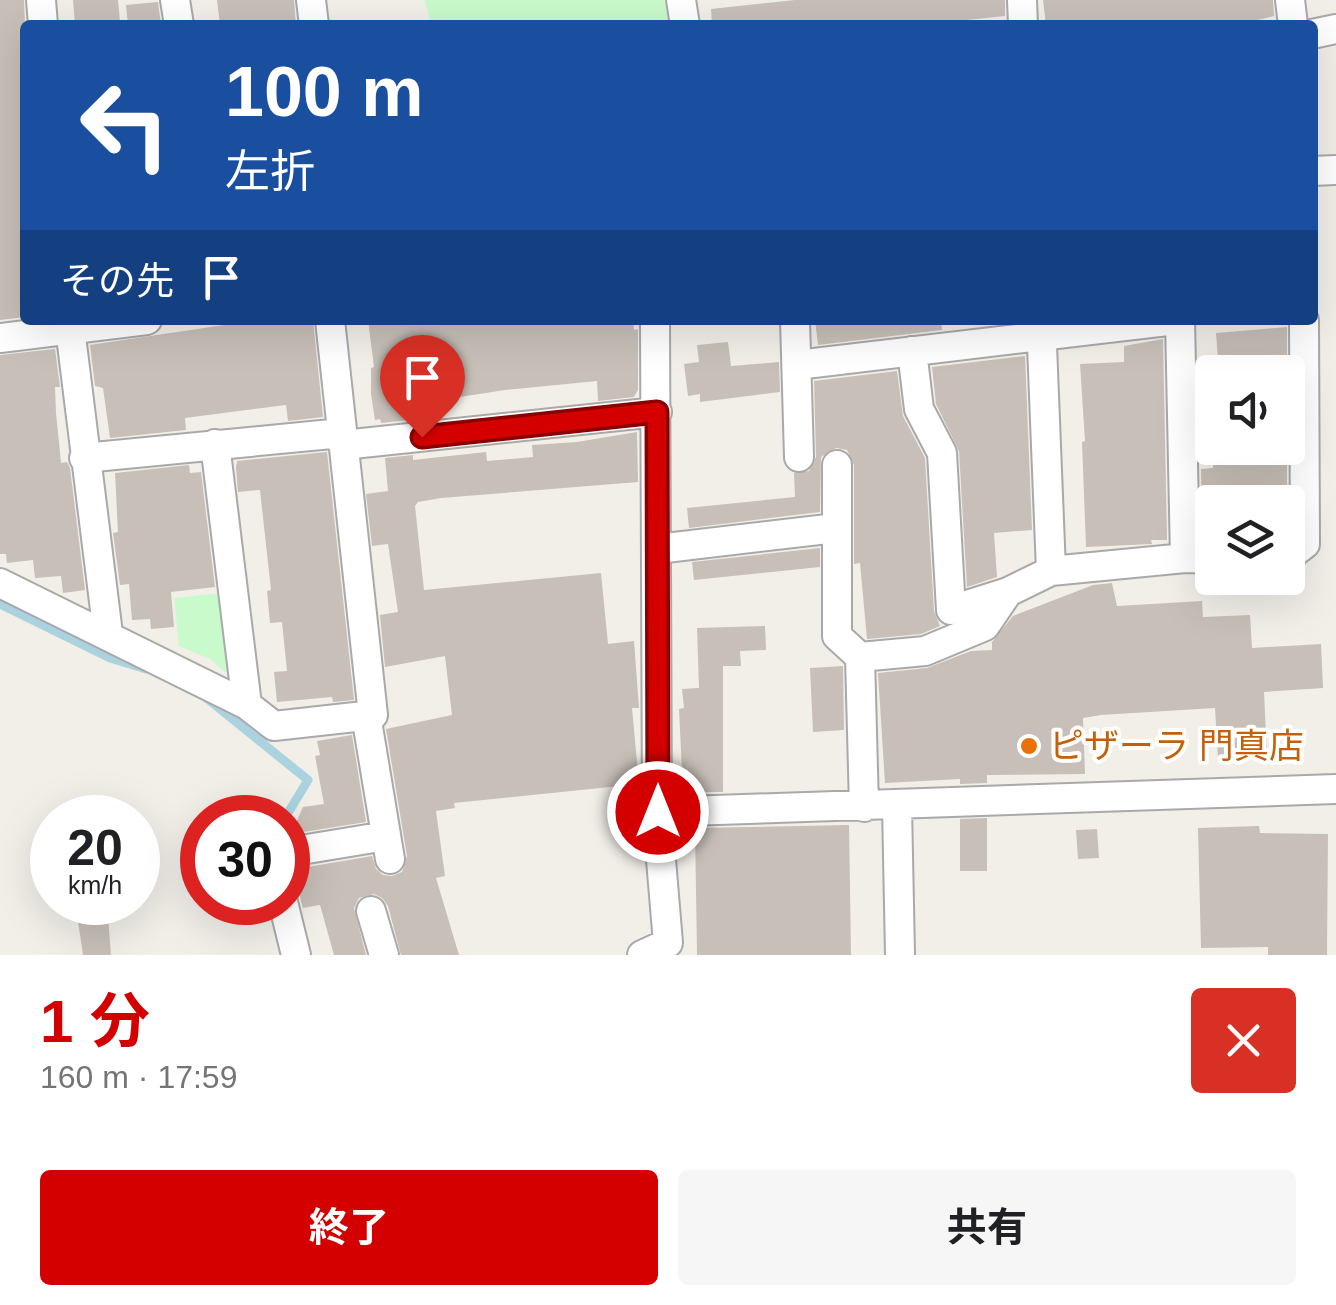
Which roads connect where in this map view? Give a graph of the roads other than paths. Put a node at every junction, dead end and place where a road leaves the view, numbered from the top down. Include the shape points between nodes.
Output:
1 (681, 0) edge
2 (690, 0) edge
3 (331, 325) edge
4 (655, 325) edge
5 (795, 325) edge
6 (1092, 325) edge
7 (1178, 325) edge
8 (1304, 325) edge
9 (69, 326) edge
10 (1041, 328) edge
11 (0, 338) edge
12 (912, 351) junction
13 (797, 365) junction
14 (657, 412) junction
15 (343, 439) junction
16 (215, 444) junction
17 (84, 458) junction
18 (799, 458) dead end
19 (837, 465) dead end
20 (1305, 485) edge
21 (1195, 513) edge
22 (836, 528) junction
23 (657, 549) junction
24 (1195, 558) edge
25 (1051, 571) junction
26 (0, 583) edge
27 (1008, 592) junction
28 (108, 634) junction
29 (860, 657) junction
30 (247, 705) junction
31 (366, 716) junction
32 (1336, 789) edge
33 (896, 806) junction
34 (864, 807) junction
35 (658, 812) junction
36 (310, 851) edge
37 (371, 911) dead end
38 (289, 925) edge
39 (296, 955) edge
40 (384, 955) edge
41 (642, 955) edge
42 (900, 955) edge

1 - 2 street
3 - 15 street
4 - 14 street
5 - 13 street
6 - 10 street
7 - 21 street
8 - 20 street
9 - 11 street
9 - 17 street
10 - 12 street
10 - 25 street
12 - 13 street
12 - 27 street via 919,410 942,453 951,610
13 - 18 street
14 - 15 street
14 - 23 street
15 - 16 street
15 - 31 street via 373,715
16 - 17 street
16 - 30 street
17 - 28 street
19 - 22 street
22 - 23 street
22 - 29 street via 836,636
23 - 35 street
24 - 25 street
25 - 27 street
26 - 28 street
27 - 29 street via 986,626 924,651
28 - 30 street
29 - 34 street
30 - 31 street via 274,726
31 - 36 street via 388,848
32 - 33 street
33 - 34 street
33 - 42 street
34 - 35 street
35 - 41 street via 668,943
37 - 40 street
38 - 39 street

